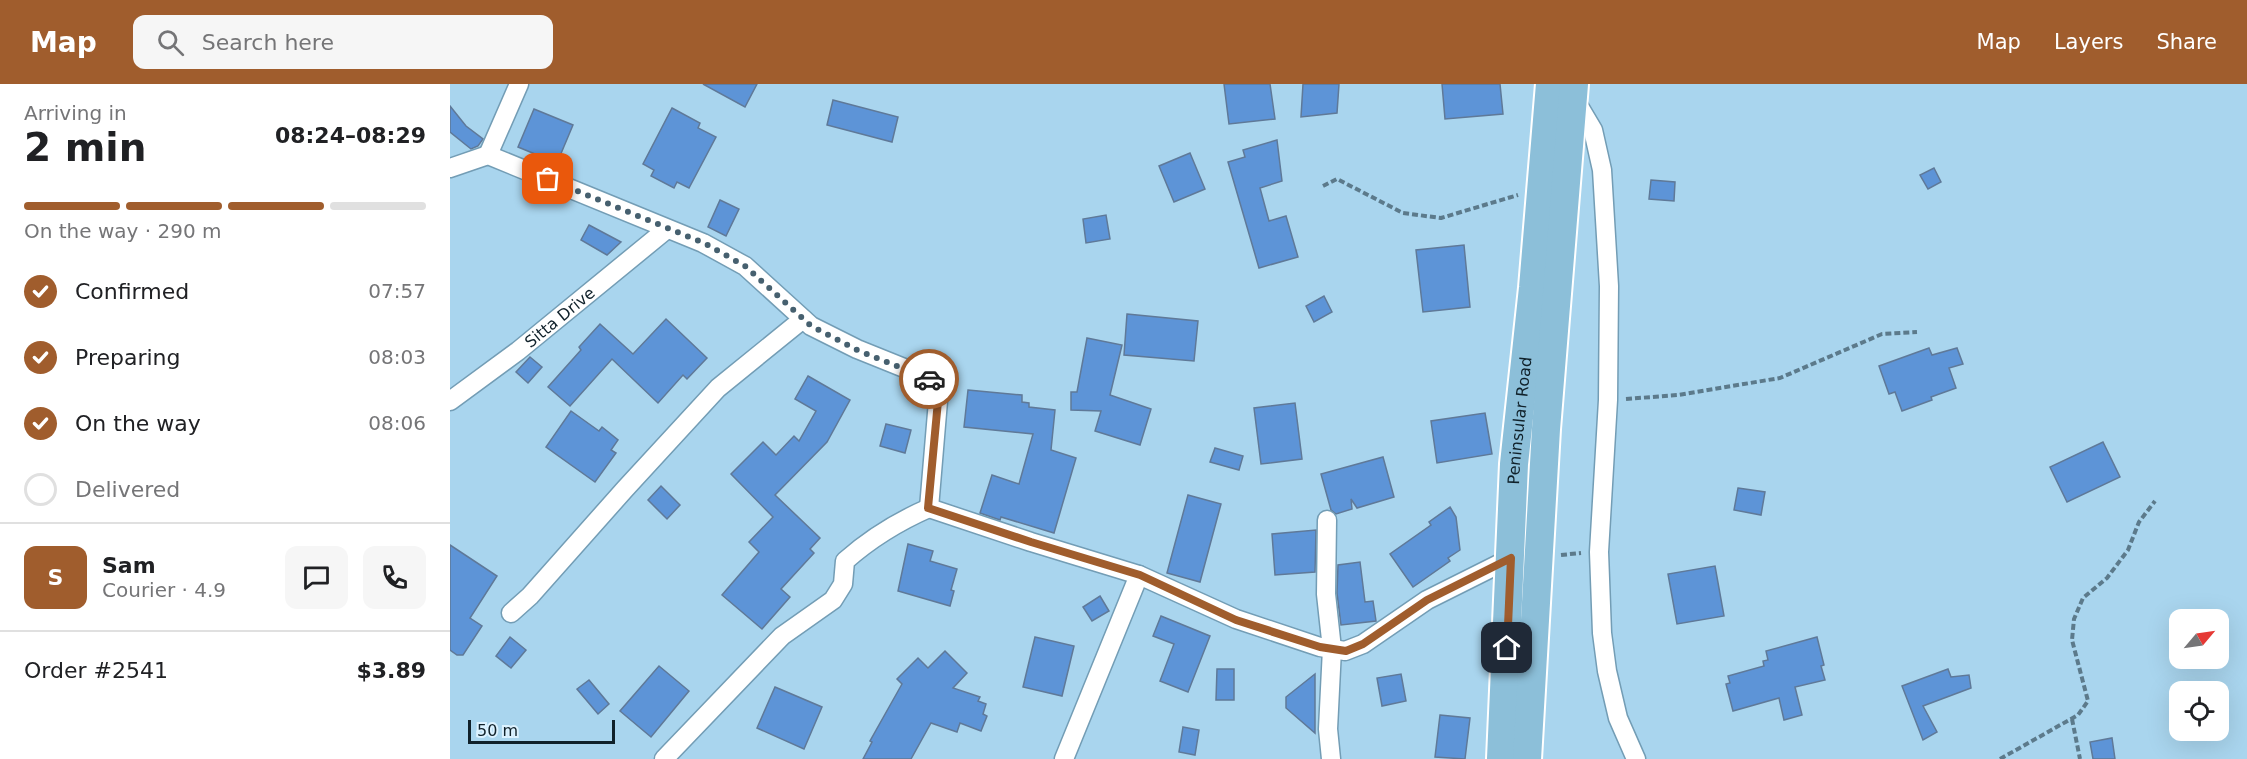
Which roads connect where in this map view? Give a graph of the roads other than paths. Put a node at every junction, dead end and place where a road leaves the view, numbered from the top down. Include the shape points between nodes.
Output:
1 (519, 84) edge
2 (1566, 88) edge
3 (488, 155) junction
4 (450, 168) edge
5 (667, 229) junction
6 (803, 319) junction
7 (450, 401) edge
8 (928, 508) junction
9 (1327, 520) dead end
10 (1524, 558) junction
11 (1140, 575) junction
12 (511, 613) dead end
13 (1332, 649) junction
14 (664, 759) edge
15 (1064, 759) edge
16 (1331, 759) edge
17 (1501, 759) edge
18 (1527, 759) edge
19 (1636, 759) edge

1 - 3 street
2 - 10 main road, Peninsular Road
2 - 10 main road, Peninsular Road via 1541,188 1514,464
2 - 19 street via 1593,130 1602,170 1609,286 1608,400 1599,552 1602,633 1618,718
3 - 4 street
3 - 5 street
5 - 6 street via 704,243 745,266
5 - 7 street, Sitta Drive via 518,351
6 - 8 street via 857,350 929,378 938,391
6 - 12 street via 718,388
8 - 11 street
8 - 14 street via 871,538 845,561 843,584 833,600 782,636
9 - 13 street via 1326,594
10 - 13 street via 1427,600 1363,644 1346,651
10 - 17 main road, Peninsular Road
10 - 18 main road, Peninsular Road
11 - 13 street via 1236,620
11 - 15 street
13 - 16 street via 1328,729

